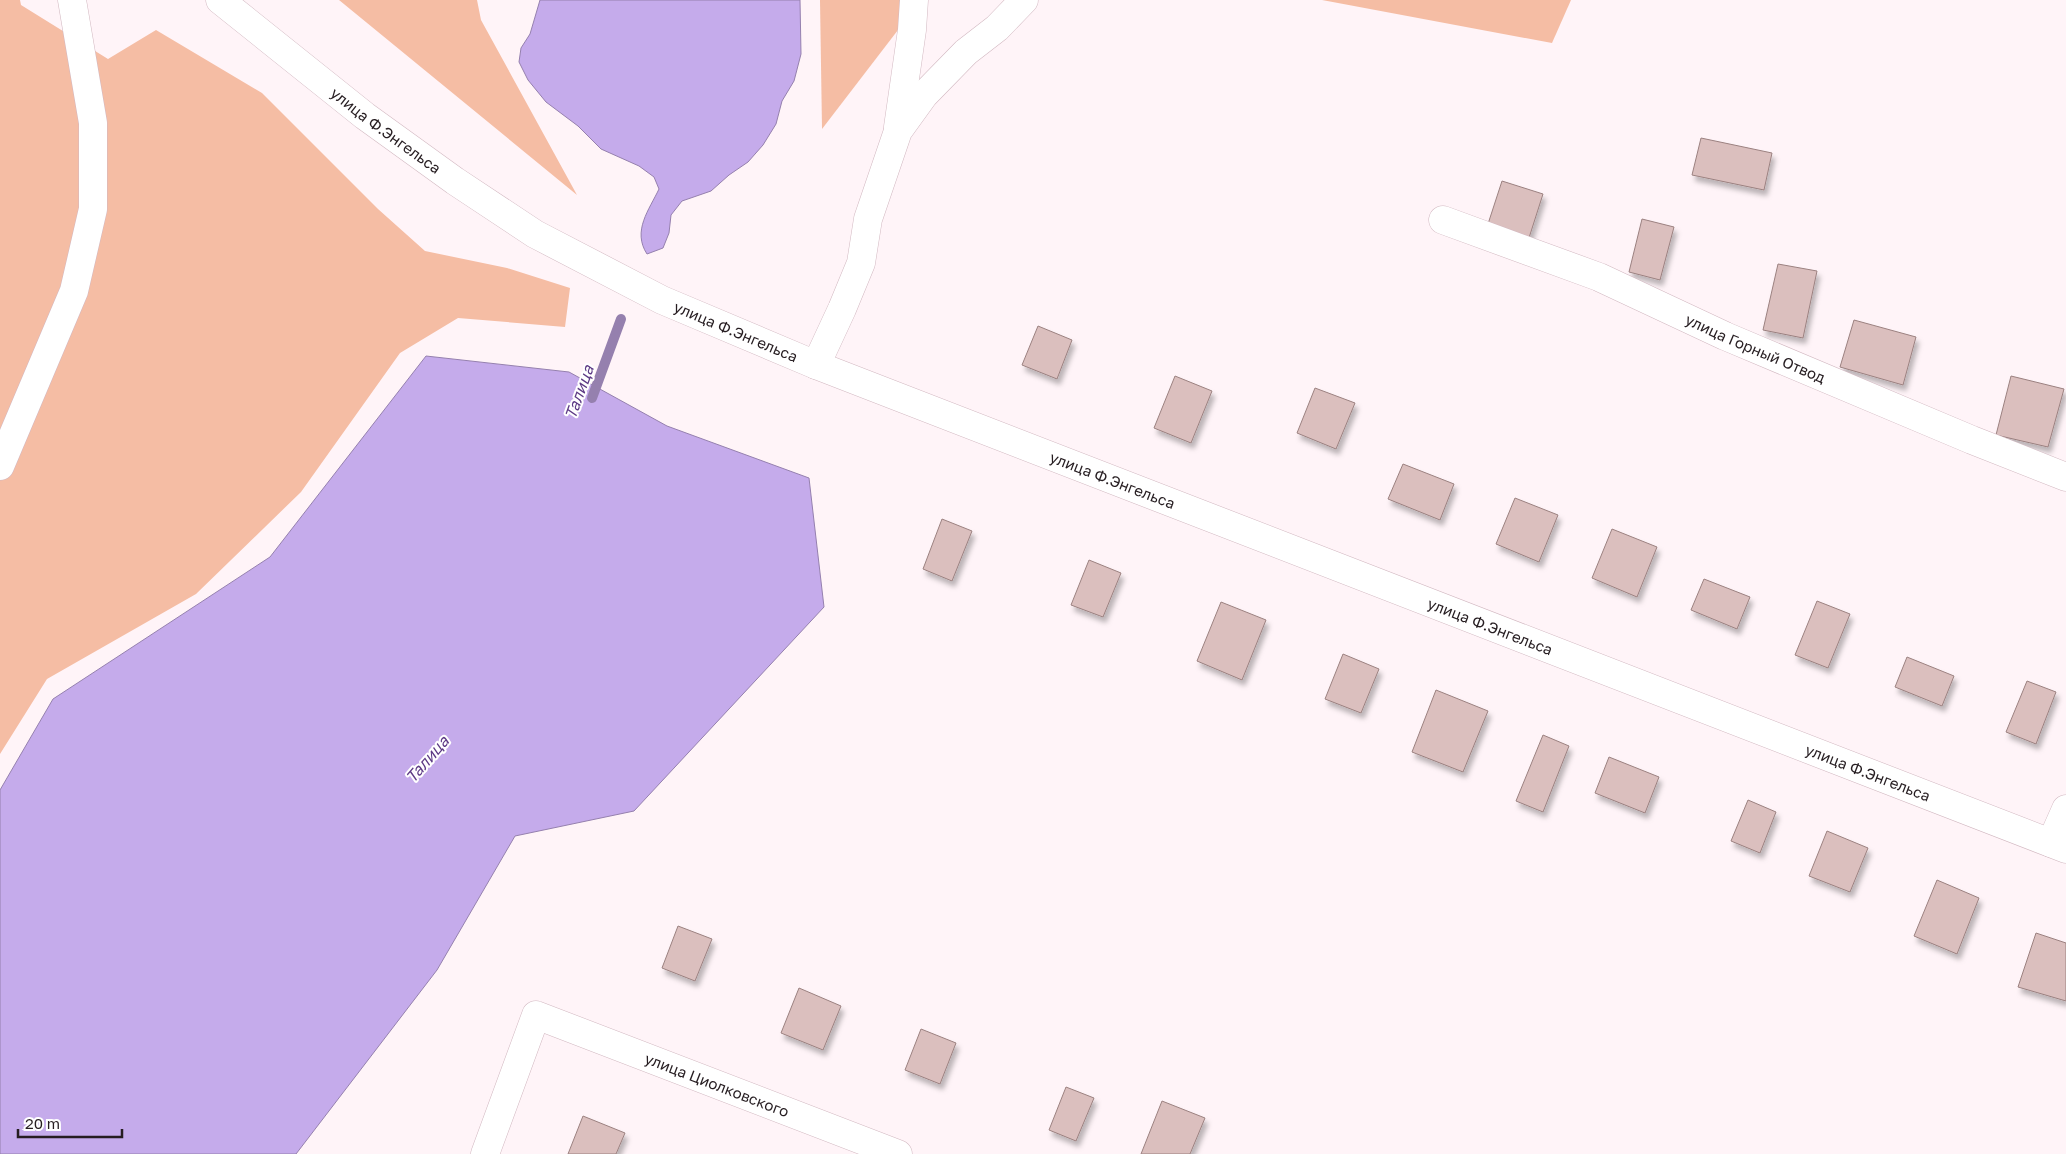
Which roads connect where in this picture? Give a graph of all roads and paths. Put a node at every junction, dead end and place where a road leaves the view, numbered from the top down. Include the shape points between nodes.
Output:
1 (72, 0) edge
2 (220, 0) edge
3 (914, 0) edge
4 (1024, 0) edge
5 (898, 131) junction
6 (1443, 220) dead end
7 (816, 365) junction
8 (0, 466) edge
9 (2066, 477) edge
10 (2066, 809) edge
11 (2059, 846) edge
12 (485, 1154) edge
13 (898, 1154) edge

1 - 8 street via 93,123 93,209 74,291
2 - 7 street, улица Ф.Энгельса via 365,116 535,234 662,300
3 - 5 street
4 - 5 street via 924,95
5 - 7 street via 868,219 861,263
6 - 9 street, улица Горный Отвод via 1599,277 1725,336
7 - 11 street, улица Ф.Энгельса
10 - 11 street
12 - 13 street, улица Циолковского via 536,1015

